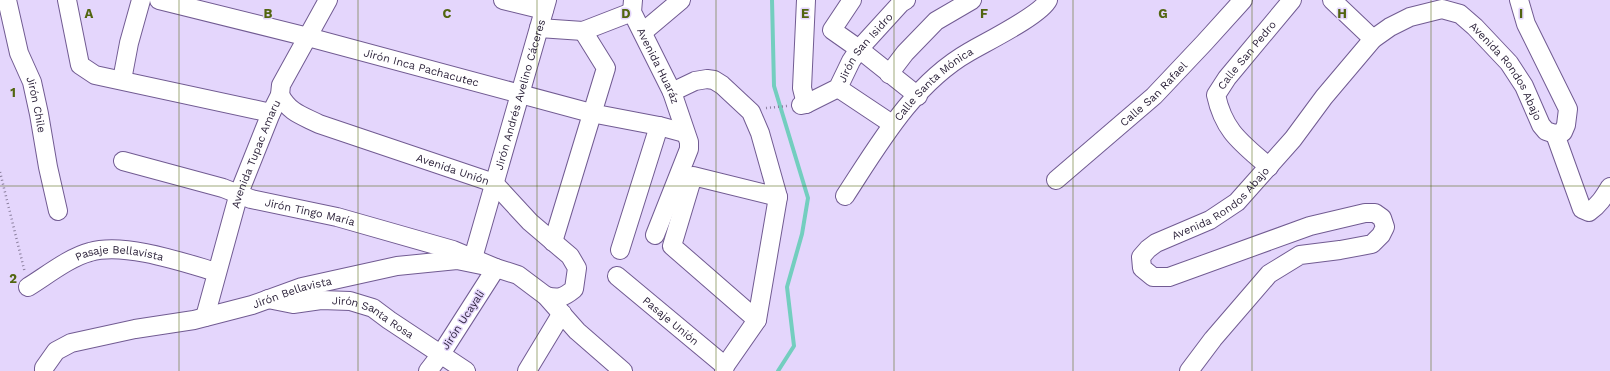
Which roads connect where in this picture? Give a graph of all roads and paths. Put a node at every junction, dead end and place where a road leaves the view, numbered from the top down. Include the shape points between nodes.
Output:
1 (7, 0) edge
2 (67, 0) edge
3 (141, 0) edge
4 (159, 0) edge
5 (328, 0) edge
6 (504, 0) edge
7 (681, 0) edge
8 (852, 0) edge
9 (906, 0) edge
10 (972, 0) edge
11 (1048, 0) edge
12 (1243, 0) edge
13 (1292, 0) edge
14 (1332, 0) edge
15 (1519, 0) edge
16 (545, 5) edge
17 (1438, 5) edge
18 (633, 6) edge
19 (806, 6) edge
20 (539, 28) junction
21 (832, 30) junction
22 (583, 32) junction
23 (643, 32) junction
24 (308, 37) junction
25 (1373, 39) junction
26 (859, 49) junction
27 (889, 74) junction
28 (122, 80) junction
29 (838, 88) junction
30 (672, 92) junction
31 (520, 94) junction
32 (280, 95) junction
33 (918, 96) junction
34 (804, 104) junction
35 (762, 109) dead end
36 (271, 113) junction
37 (591, 113) junction
38 (892, 124) junction
39 (659, 126) junction
40 (685, 133) junction
41 (1555, 134) junction
42 (123, 161) dead end
43 (1269, 167) junction
44 (0, 172) edge
45 (1056, 180) dead end
46 (494, 183) junction
47 (1610, 187) edge
48 (239, 193) junction
49 (844, 196) dead end
50 (778, 197) junction
51 (58, 211) dead end
52 (655, 235) dead end
53 (553, 242) junction
54 (620, 250) dead end
55 (473, 258) junction
56 (496, 268) junction
57 (216, 272) junction
58 (617, 276) dead end
59 (28, 287) joint
60 (546, 296) junction
61 (268, 299) junction
62 (562, 313) junction
63 (205, 317) junction
64 (757, 320) junction
65 (441, 354) junction
66 (724, 369) edge
67 (44, 371) edge
68 (428, 371) edge
69 (466, 371) edge
70 (527, 371) edge
71 (623, 371) edge
72 (1189, 371) edge

1 - 51 street, Jirón Chile via 19,53 32,82
2 - 28 street via 80,64 95,75
3 - 28 street
4 - 24 street, Jirón Inca Pachacutec
5 - 24 street, Avenida Tupac Amaru
6 - 16 street
7 - 23 street
8 - 21 street
9 - 26 street, Jirón San Isidro
10 - 27 street via 936,21 905,52
11 - 33 street, Calle Santa Mónica via 1036,13 953,61
12 - 45 street, Calle San Rafael via 1154,96
13 - 43 street, Calle San Pedro via 1227,78 1216,95 1220,112 1236,138
14 - 25 street
15 - 41 street via 1526,24 1568,109 1563,132
16 - 20 street, Jirón Andrés Avelino Cáceres
17 - 25 street, Avenida Rondos Abajo via 1390,27
17 - 41 street, Avenida Rondos Abajo via 1460,14 1509,63 1524,86 1541,125 1546,131
18 - 22 street
18 - 23 street, Avenida Huaráz
19 - 21 street
19 - 34 street via 802,88
20 - 22 street
20 - 31 street, Jirón Andrés Avelino Cáceres
21 - 26 street
22 - 37 street via 606,68
23 - 30 street, Avenida Huaráz
24 - 31 street, Jirón Inca Pachacutec
24 - 32 street, Avenida Tupac Amaru via 281,85
25 - 43 street, Avenida Rondos Abajo
26 - 27 street
26 - 29 street, Jirón San Isidro
27 - 33 street
28 - 36 street
29 - 34 street, Jirón San Isidro
29 - 38 street
30 - 40 street, Avenida Huaráz
30 - 50 street via 694,81 714,80 750,112 760,133
31 - 37 street, Jirón Inca Pachacutec
31 - 46 street, Jirón Andrés Avelino Cáceres
32 - 36 street, Avenida Tupac Amaru
32 - 46 street, Avenida Unión via 292,111 319,124
33 - 38 street, Calle Santa Mónica
34 - 35 path
36 - 48 street, Avenida Tupac Amaru
37 - 39 street, Jirón Inca Pachacutec
37 - 53 street
38 - 49 street, Calle Santa Mónica
39 - 40 street, Jirón Inca Pachacutec
39 - 54 street
40 - 52 street, Avenida Huaráz via 689,149
41 - 47 street via 1582,209 1589,212 1600,203
42 - 48 street, Jirón Tingo María
43 - 72 street, Avenida Rondos Abajo via 1237,202 1210,220 1156,243 1148,249 1141,257 1142,268 1153,277 1169,277 1310,226 1365,212 1375,213 1382,218 1385,226 1381,235 1372,244 1300,255 1269,274
44 - 59 path
46 - 53 street, Avenida Unión via 530,222
46 - 55 street, Jirón Andrés Avelino Cáceres
48 - 55 street, Jirón Tingo María via 252,200 337,217
48 - 57 street, Avenida Tupac Amaru
50 - 64 street
50 - 64 street via 693,176 672,246
53 - 60 street, Avenida Unión via 570,256 577,268 576,279 574,289 566,295 557,298
55 - 56 street, Jirón Tingo María
56 - 60 street, Jirón Bellavista via 518,275
56 - 61 street, Jirón Bellavista via 457,260 397,266 302,287
56 - 65 street, Jirón Ucayali
57 - 59 street, Pasaje Bellavista via 168,258 122,249 90,252 65,263
57 - 63 street, Avenida Tupac Amaru
58 - 66 street, Pasaje Unión
60 - 62 street, Jirón Bellavista
61 - 63 street, Jirón Bellavista via 252,306
61 - 65 street, Jirón Santa Rosa via 293,304 321,300 350,301 373,308
62 - 70 street
62 - 71 street, Jirón Bellavista via 577,331
63 - 67 street, Jirón Bellavista via 71,343 56,352
64 - 66 street
65 - 68 street, Jirón Ucayali
65 - 69 street, Jirón Santa Rosa

